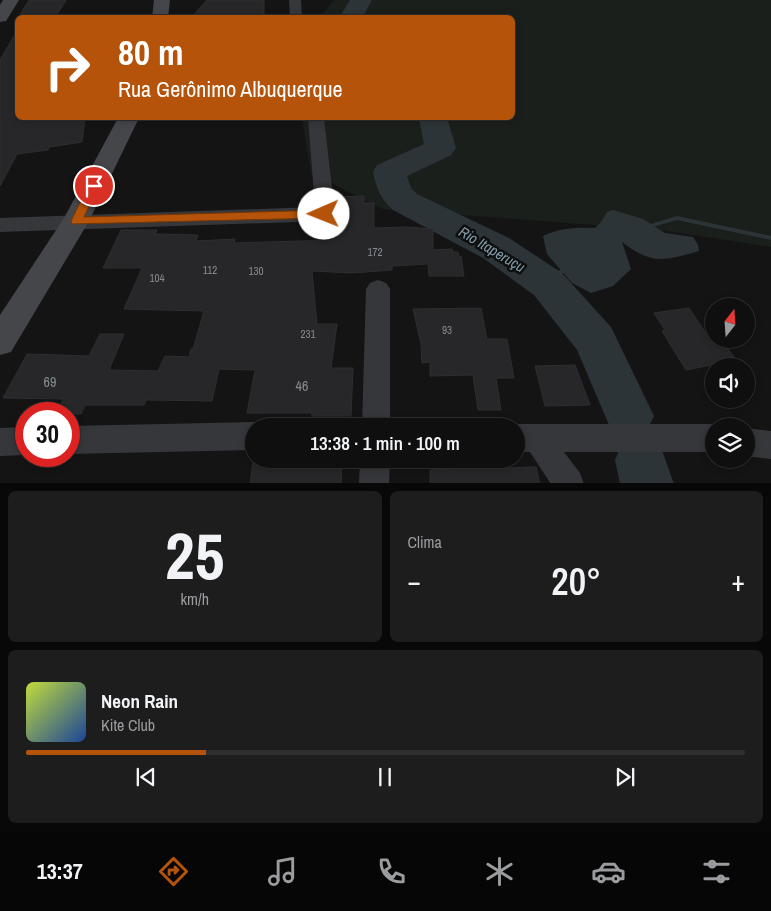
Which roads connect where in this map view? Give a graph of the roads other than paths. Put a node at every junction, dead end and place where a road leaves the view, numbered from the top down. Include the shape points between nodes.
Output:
1 (11, 0) edge
2 (162, 0) edge
3 (295, 0) edge
4 (160, 15) edge
5 (296, 15) edge
6 (0, 17) edge
7 (127, 120) edge
8 (316, 120) edge
9 (76, 221) junction
10 (0, 226) edge
11 (378, 289) dead end
12 (0, 342) edge
13 (376, 418) edge
14 (245, 436) edge
15 (527, 438) edge
16 (705, 438) edge
17 (80, 440) edge
18 (15, 441) edge
19 (0, 442) edge
20 (755, 443) edge
21 (771, 445) edge
22 (375, 468) edge
23 (374, 483) edge
24 (568, 483) edge

1 - 6 street
2 - 4 street
3 - 5 street
7 - 9 street
8 - 9 street via 324,214
9 - 10 street
9 - 12 street
11 - 13 street
14 - 17 street
15 - 16 street
15 - 24 street
18 - 19 street
20 - 21 street
22 - 23 street

